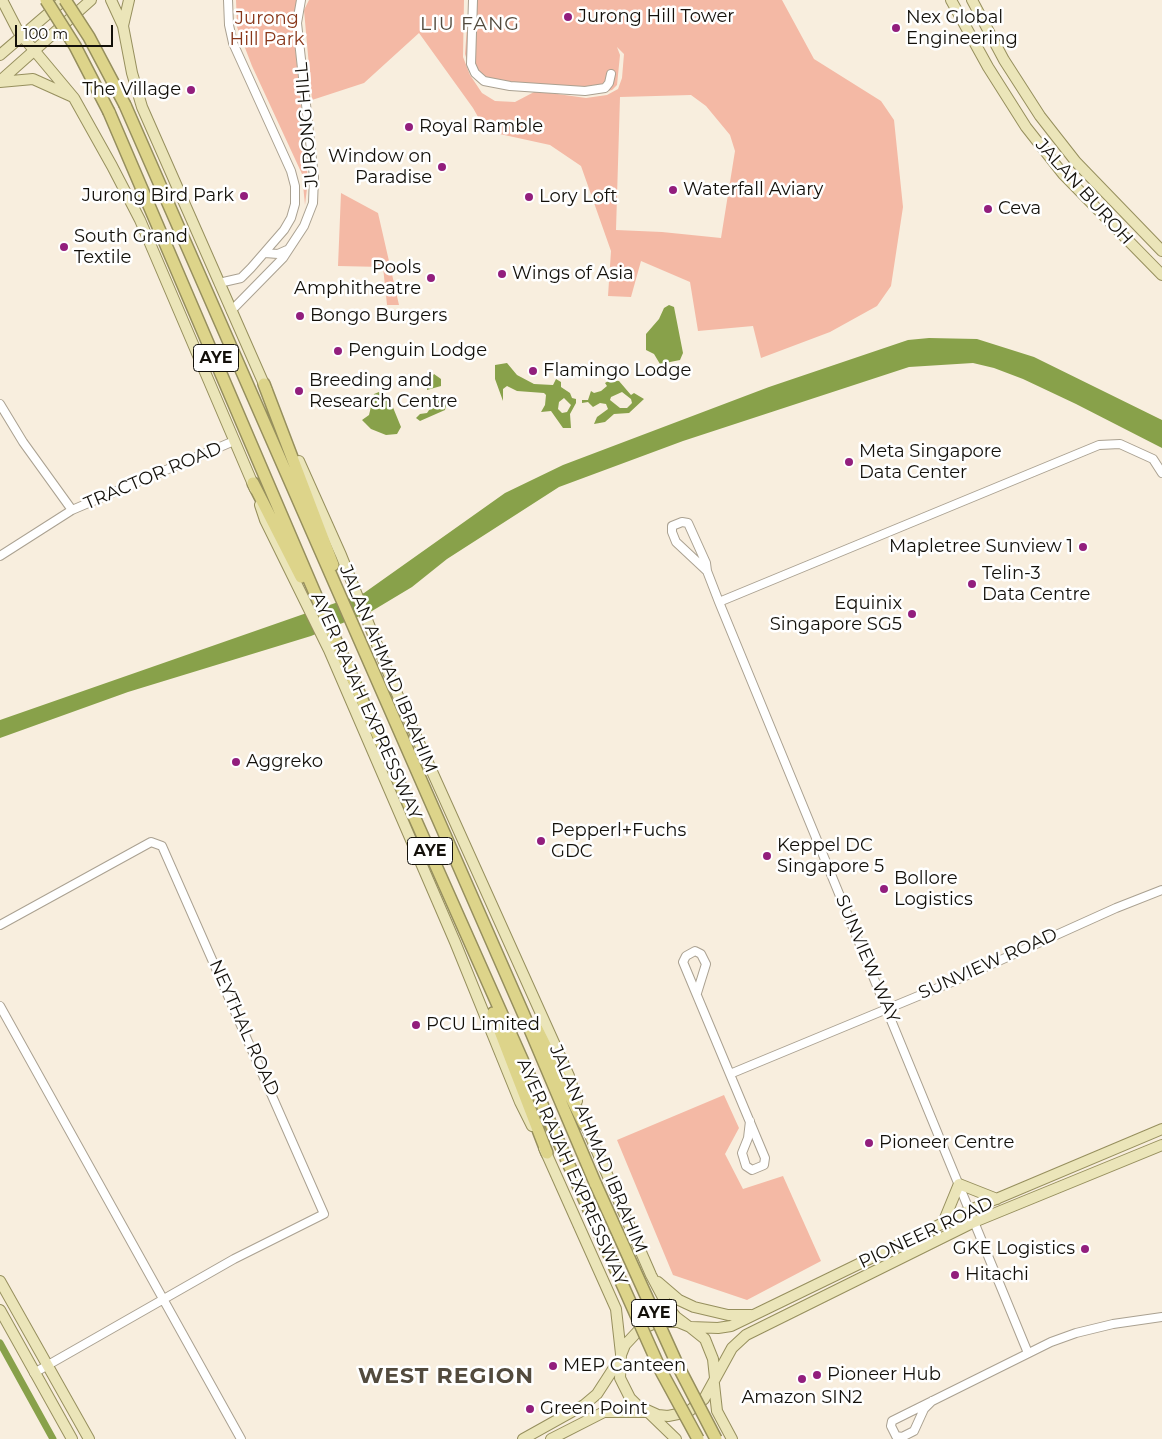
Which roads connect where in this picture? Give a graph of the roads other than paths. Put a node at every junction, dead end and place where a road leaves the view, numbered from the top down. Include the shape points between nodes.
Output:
1 (2, 0) edge
2 (46, 0) edge
3 (65, 0) edge
4 (91, 0) edge
5 (111, 0) edge
6 (129, 0) edge
7 (228, 0) edge
8 (301, 0) edge
9 (473, 0) edge
10 (951, 0) edge
11 (972, 0) edge
12 (123, 26) junction
13 (22, 36) junction
14 (35, 50) junction
15 (0, 55) edge
16 (611, 74) dead end
17 (0, 81) edge
18 (74, 98) junction
19 (289, 249) junction
20 (1162, 250) edge
21 (265, 253) junction
22 (275, 266) junction
23 (1162, 275) edge
24 (241, 278) junction
25 (219, 282) junction
26 (251, 290) junction
27 (231, 311) junction
28 (264, 384) junction
29 (0, 404) edge
30 (234, 441) junction
31 (1153, 460) junction
32 (1162, 460) edge
33 (1162, 473) edge
34 (253, 483) junction
35 (72, 510) junction
36 (0, 556) edge
37 (706, 571) junction
38 (337, 589) junction
39 (719, 602) junction
40 (320, 605) junction
41 (1162, 890) edge
42 (0, 925) edge
43 (480, 965) junction
44 (697, 993) junction
45 (0, 1006) edge
46 (888, 1008) junction
47 (523, 1013) junction
48 (730, 1074) junction
49 (750, 1121) junction
50 (584, 1124) junction
51 (1162, 1129) edge
52 (1162, 1145) edge
53 (547, 1153) junction
54 (959, 1184) junction
55 (996, 1199) junction
56 (970, 1210) junction
57 (974, 1222) junction
58 (943, 1223) junction
59 (651, 1274) junction
60 (0, 1281) edge
61 (163, 1299) junction
62 (0, 1310) edge
63 (757, 1315) junction
64 (1162, 1317) edge
65 (689, 1326) junction
66 (1028, 1353) junction
67 (621, 1355) junction
68 (48, 1366) junction
69 (34, 1373) junction
70 (714, 1379) junction
71 (932, 1401) junction
72 (648, 1412) junction
73 (72, 1439) edge
74 (89, 1439) edge
75 (241, 1439) edge
76 (523, 1439) edge
77 (551, 1439) edge
78 (676, 1439) edge
79 (698, 1439) edge
80 (716, 1439) edge
81 (732, 1439) edge

1 - 13 main road
2 - 40 highway, AYER RAJAH EXPRESSWAY / AYE, bridge via 75,46 109,112
3 - 13 main road
3 - 38 highway, AYER RAJAH EXPRESSWAY / AYE, bridge via 125,105
4 - 14 main road
5 - 12 main road, JALAN AHMAD IBRAHIM
6 - 12 main road
7 - 21 street via 233,43 295,186 292,218
8 - 19 street, JURONG HILL via 297,23 314,188 309,215
9 - 16 street via 471,64 484,81 585,91 606,88
10 - 23 main road, JALAN BUROH via 1026,127 1063,174
11 - 20 main road, JALAN BUROH via 1004,60 1040,116 1076,162
12 - 25 main road, JALAN AHMAD IBRAHIM via 142,107
13 - 14 main road
13 - 15 main road
14 - 17 main road
14 - 18 main road
17 - 18 main road via 33,79
18 - 30 main road via 140,220
19 - 21 street via 278,254
19 - 22 street, JURONG HILL
21 - 22 street
21 - 24 street
22 - 26 street, JURONG HILL
24 - 25 street
24 - 26 street
25 - 27 main road, JALAN AHMAD IBRAHIM
26 - 27 street, JURONG HILL
27 - 28 main road, JALAN AHMAD IBRAHIM
28 - 38 highway via 332,560
28 - 50 main road, JALAN AHMAD IBRAHIM via 341,555 429,768 569,1076
29 - 35 street, TRACTOR ROAD
30 - 34 main road
30 - 35 street, TRACTOR ROAD
31 - 32 street
31 - 33 street
31 - 39 street via 1120,444 1099,445
34 - 40 highway via 311,596
34 - 53 main road via 265,520 325,641 404,822 520,1102
35 - 36 street, TRACTOR ROAD
37 - 37 street, SUNVIEW WAY via 676,542 672,526 683,521 688,523 706,563
37 - 39 street, SUNVIEW WAY
38 - 47 highway, AYER RAJAH EXPRESSWAY / AYE
39 - 46 street, SUNVIEW WAY
40 - 43 highway, AYER RAJAH EXPRESSWAY / AYE
41 - 46 street, SUNVIEW ROAD
42 - 61 street, NEYTHAL ROAD via 151,842 158,842 166,850 324,1214
43 - 53 highway via 491,1007
43 - 79 highway, AYER RAJAH EXPRESSWAY / AYE, bridge via 662,1371
44 - 44 street via 683,962 686,956 695,952 702,954 706,964
44 - 48 street
45 - 61 street
46 - 48 street, SUNVIEW ROAD
46 - 54 street, SUNVIEW WAY
47 - 50 highway via 534,1022
47 - 80 highway, AYER RAJAH EXPRESSWAY / AYE, bridge via 677,1364
48 - 49 street
49 - 49 street via 766,1160 764,1165 752,1170 746,1166 742,1153
50 - 59 main road, JALAN AHMAD IBRAHIM
51 - 55 main road, PIONEER ROAD
52 - 57 main road, PIONEER ROAD
53 - 67 main road via 616,1309
54 - 55 main road
54 - 56 street, SUNVIEW WAY
54 - 58 main road
55 - 56 main road, PIONEER ROAD
56 - 57 street, SUNVIEW WAY
56 - 58 main road, PIONEER ROAD
57 - 66 street, SUNVIEW WAY
57 - 70 main road, PIONEER ROAD via 746,1335 732,1348
58 - 63 main road, PIONEER ROAD
59 - 63 main road via 679,1300 694,1307 728,1316
59 - 65 main road, JALAN AHMAD IBRAHIM via 668,1307
60 - 68 main road
61 - 68 street, NEYTHAL ROAD
61 - 75 street
62 - 69 main road
63 - 65 main road, PIONEER ROAD via 731,1326
64 - 66 street via 1076,1333
65 - 67 main road via 668,1321 648,1325 631,1337
65 - 70 main road via 710,1349 714,1359
66 - 71 street
67 - 72 main road via 620,1378 624,1389
67 - 76 main road via 597,1394 584,1405
68 - 69 street, NEYTHAL ROAD
68 - 74 main road
69 - 73 main road
70 - 72 main road via 704,1399 688,1412 668,1416
70 - 81 main road via 717,1411
71 - 71 street via 924,1409 914,1431 902,1437 896,1436 892,1421
72 - 77 main road via 604,1412
72 - 78 main road

